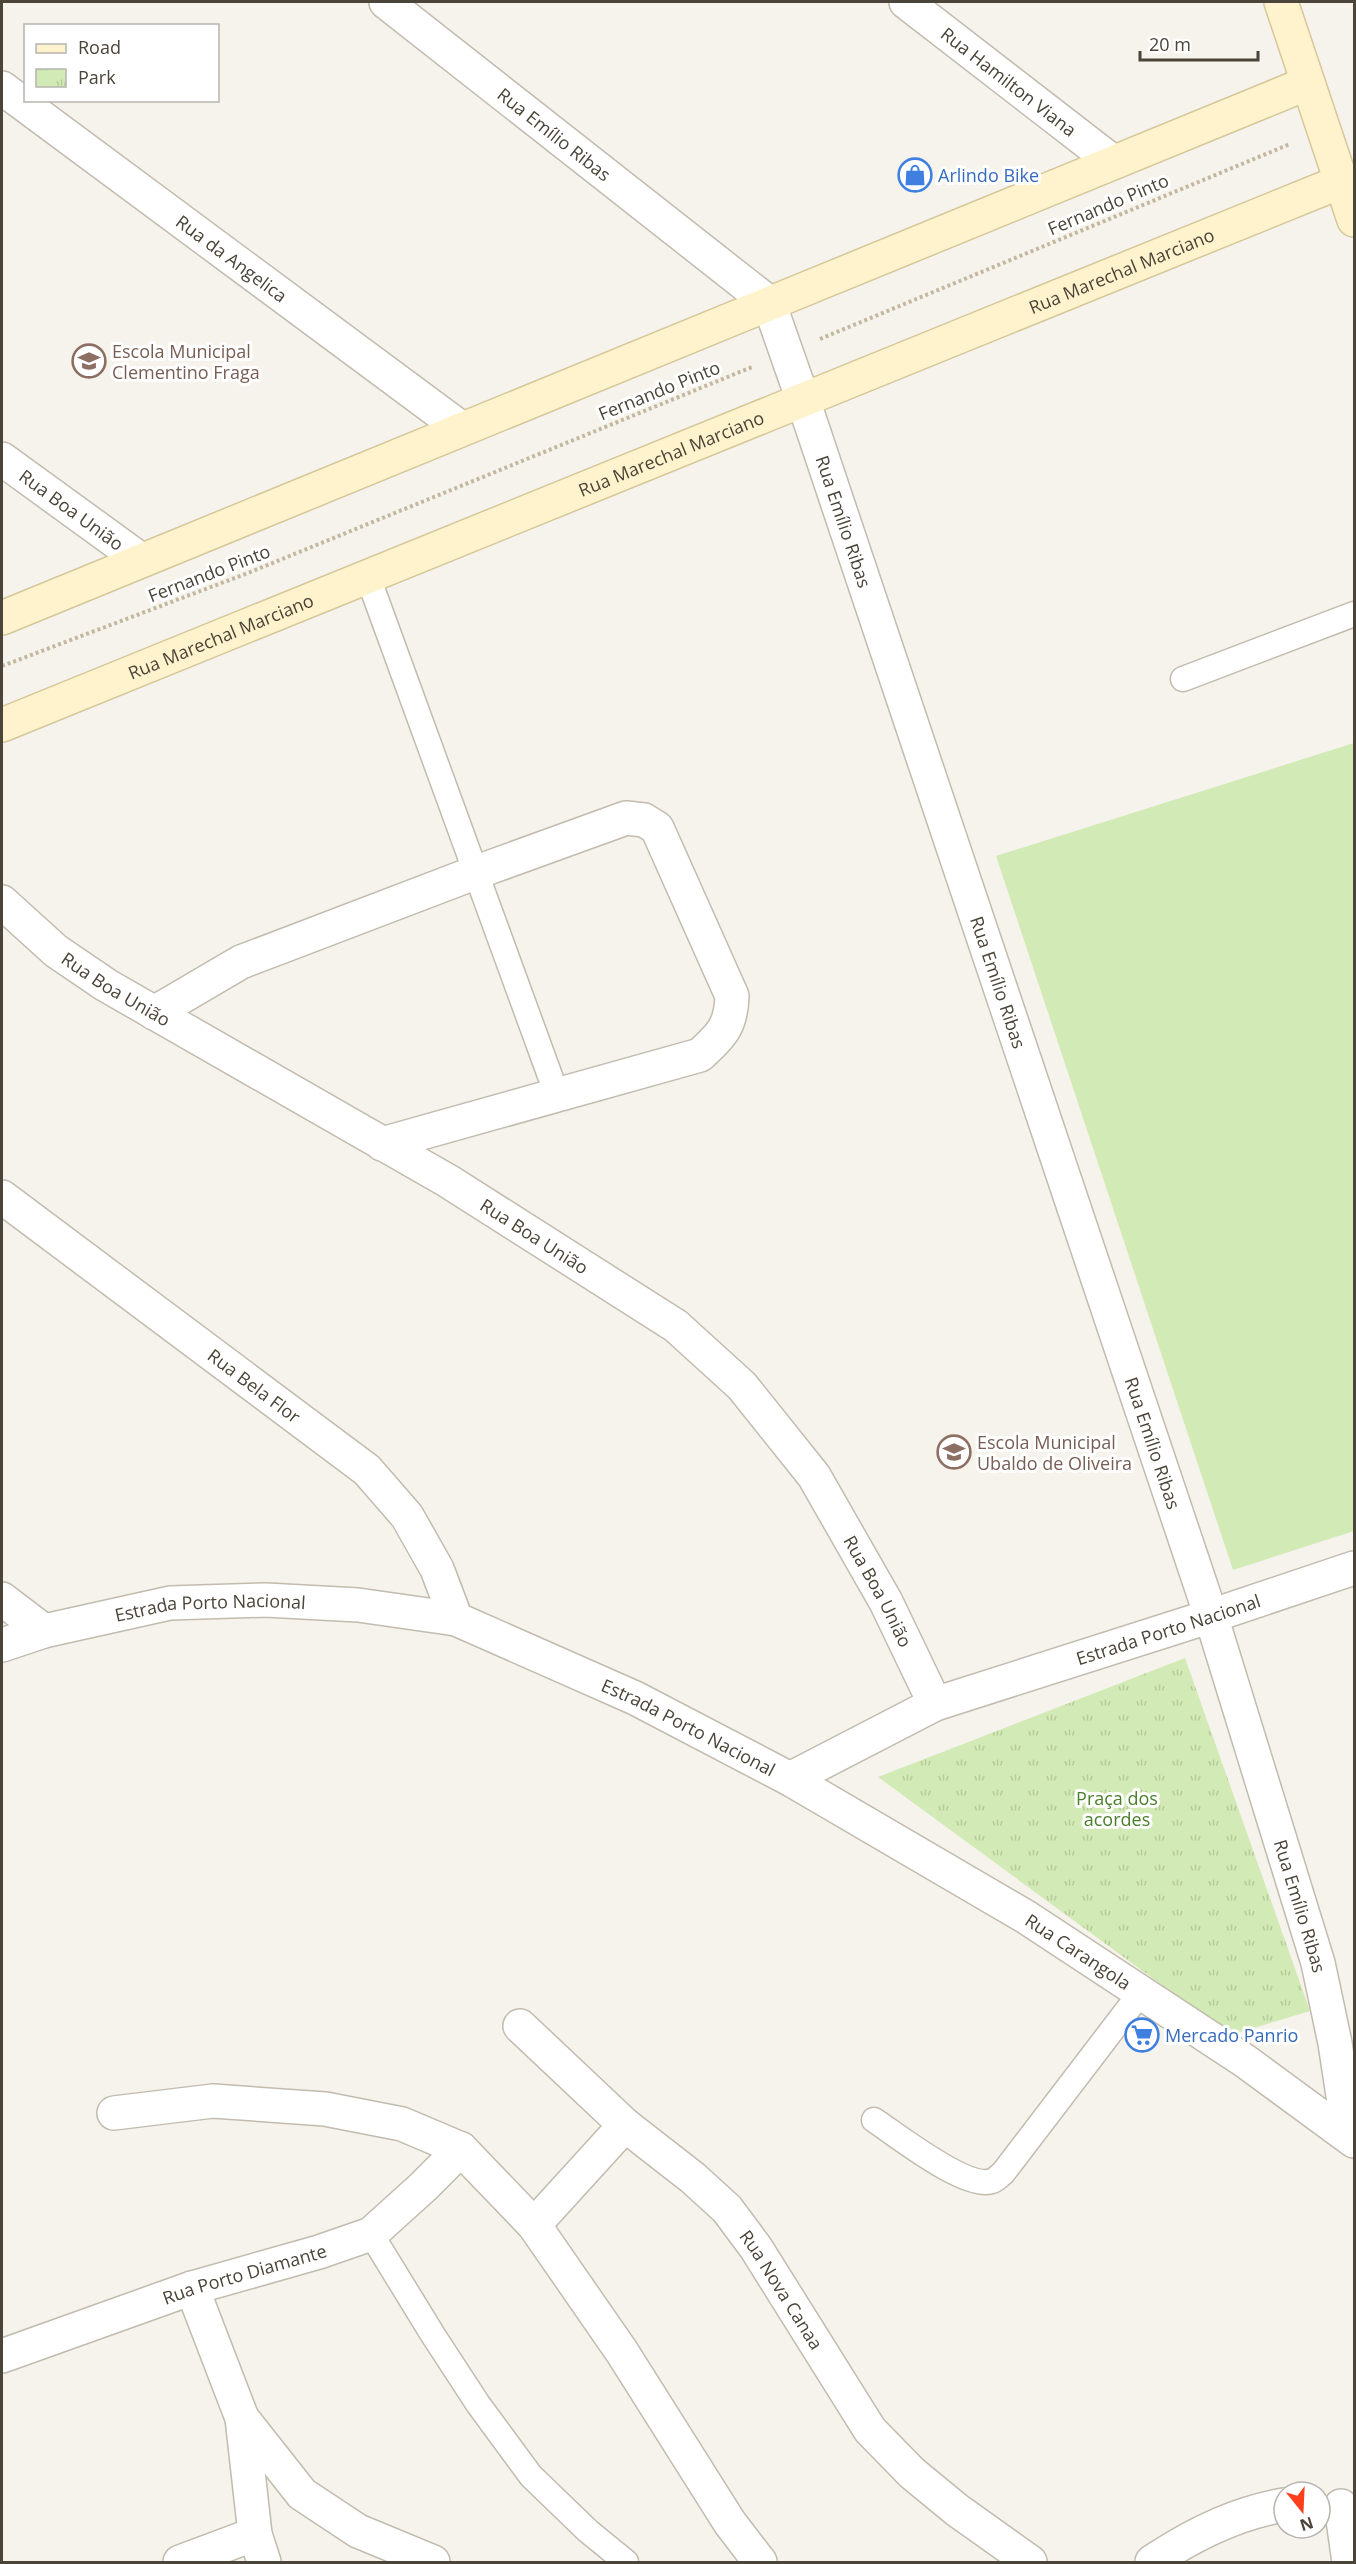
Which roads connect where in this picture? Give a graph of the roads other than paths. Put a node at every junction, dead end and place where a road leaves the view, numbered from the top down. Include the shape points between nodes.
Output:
1 (386, 2) edge
2 (906, 2) edge
3 (1281, 2) edge
4 (1308, 83) junction
5 (2, 88) edge
6 (1113, 162) junction
7 (1349, 201) edge
8 (769, 303) junction
9 (803, 400) junction
10 (462, 429) junction
11 (2, 459) edge
12 (141, 560) junction
13 (368, 577) junction
14 (1354, 614) edge
15 (2, 618) edge
16 (1184, 679) dead end
17 (2, 725) edge
18 (477, 872) junction
19 (2, 902) edge
20 (154, 1013) junction
21 (557, 1095) junction
22 (382, 1144) junction
23 (2, 1197) edge
24 (1354, 1568) edge
25 (2, 1599) edge
26 (1211, 1617) junction
27 (456, 1619) junction
28 (44, 1631) junction
29 (2, 1645) edge
30 (935, 1704) junction
31 (790, 1779) junction
32 (1142, 1991) junction
33 (520, 2026) dead end
34 (114, 2113) dead end
35 (874, 2120) dead end
36 (625, 2125) junction
37 (1352, 2138) edge
38 (461, 2148) junction
39 (534, 2225) junction
40 (371, 2234) junction
41 (192, 2288) junction
42 (2, 2356) edge
43 (242, 2418) junction
44 (1339, 2506) edge
45 (1272, 2508) edge
46 (260, 2548) edge
47 (180, 2562) edge
48 (433, 2562) edge
49 (626, 2562) edge
50 (760, 2562) edge
51 (1030, 2562) edge
52 (1152, 2562) edge
53 (1349, 2562) edge

1 - 8 street, Rua Emílio Ribas
2 - 6 street, Rua Hamilton Viana
3 - 4 main road
4 - 6 main road
4 - 7 main road
5 - 10 street, Rua da Angelica
6 - 8 main road
7 - 9 main road, Rua Marechal Marciano
8 - 9 street, Rua Emílio Ribas
8 - 10 main road
9 - 13 main road, Rua Marechal Marciano
9 - 26 street, Rua Emílio Ribas
10 - 12 main road
11 - 12 street, Rua Boa União
12 - 15 main road
13 - 17 main road, Rua Marechal Marciano
13 - 18 lane
14 - 16 lane
18 - 20 street via 241,962
18 - 21 lane
18 - 21 street via 626,818 644,820 657,828 732,996 731,1016 718,1039 700,1055
19 - 20 street, Rua Boa União via 56,951
20 - 22 street, Rua Boa União
21 - 22 street
22 - 30 street, Rua Boa União via 448,1181 676,1326 742,1386 814,1476 886,1602
23 - 27 street, Rua Bela Flor via 367,1470 407,1516 437,1569
24 - 26 street, Estrada Porto Nacional
25 - 28 street
26 - 30 street, Estrada Porto Nacional
26 - 37 street, Rua Emílio Ribas via 1318,1963
27 - 28 street, Estrada Porto Nacional via 358,1605 266,1600 170,1603
27 - 31 street, Estrada Porto Nacional via 635,1698
28 - 29 street, Estrada Porto Nacional
30 - 31 street, Estrada Porto Nacional
31 - 32 street, Rua Carangola via 1026,1917
32 - 35 lane via 1003,2173 991,2181 973,2181 949,2170
32 - 37 street, Rua Carangola
33 - 36 street, Rua Nova Canaa
34 - 38 street via 213,2101 278,2104 402,2124
36 - 39 street
36 - 51 street, Rua Nova Canaa via 727,2210 756,2248 870,2430 912,2473
38 - 39 street
38 - 40 street, Rua Porto Diamante
39 - 50 street via 622,2352 730,2523
40 - 41 street, Rua Porto Diamante
40 - 49 lane via 433,2336 531,2476
41 - 42 street, Rua Porto Diamante
41 - 43 street
43 - 46 street
43 - 48 street via 302,2494 358,2531
44 - 53 street
45 - 52 street via 1229,2520 1183,2541
46 - 47 street

